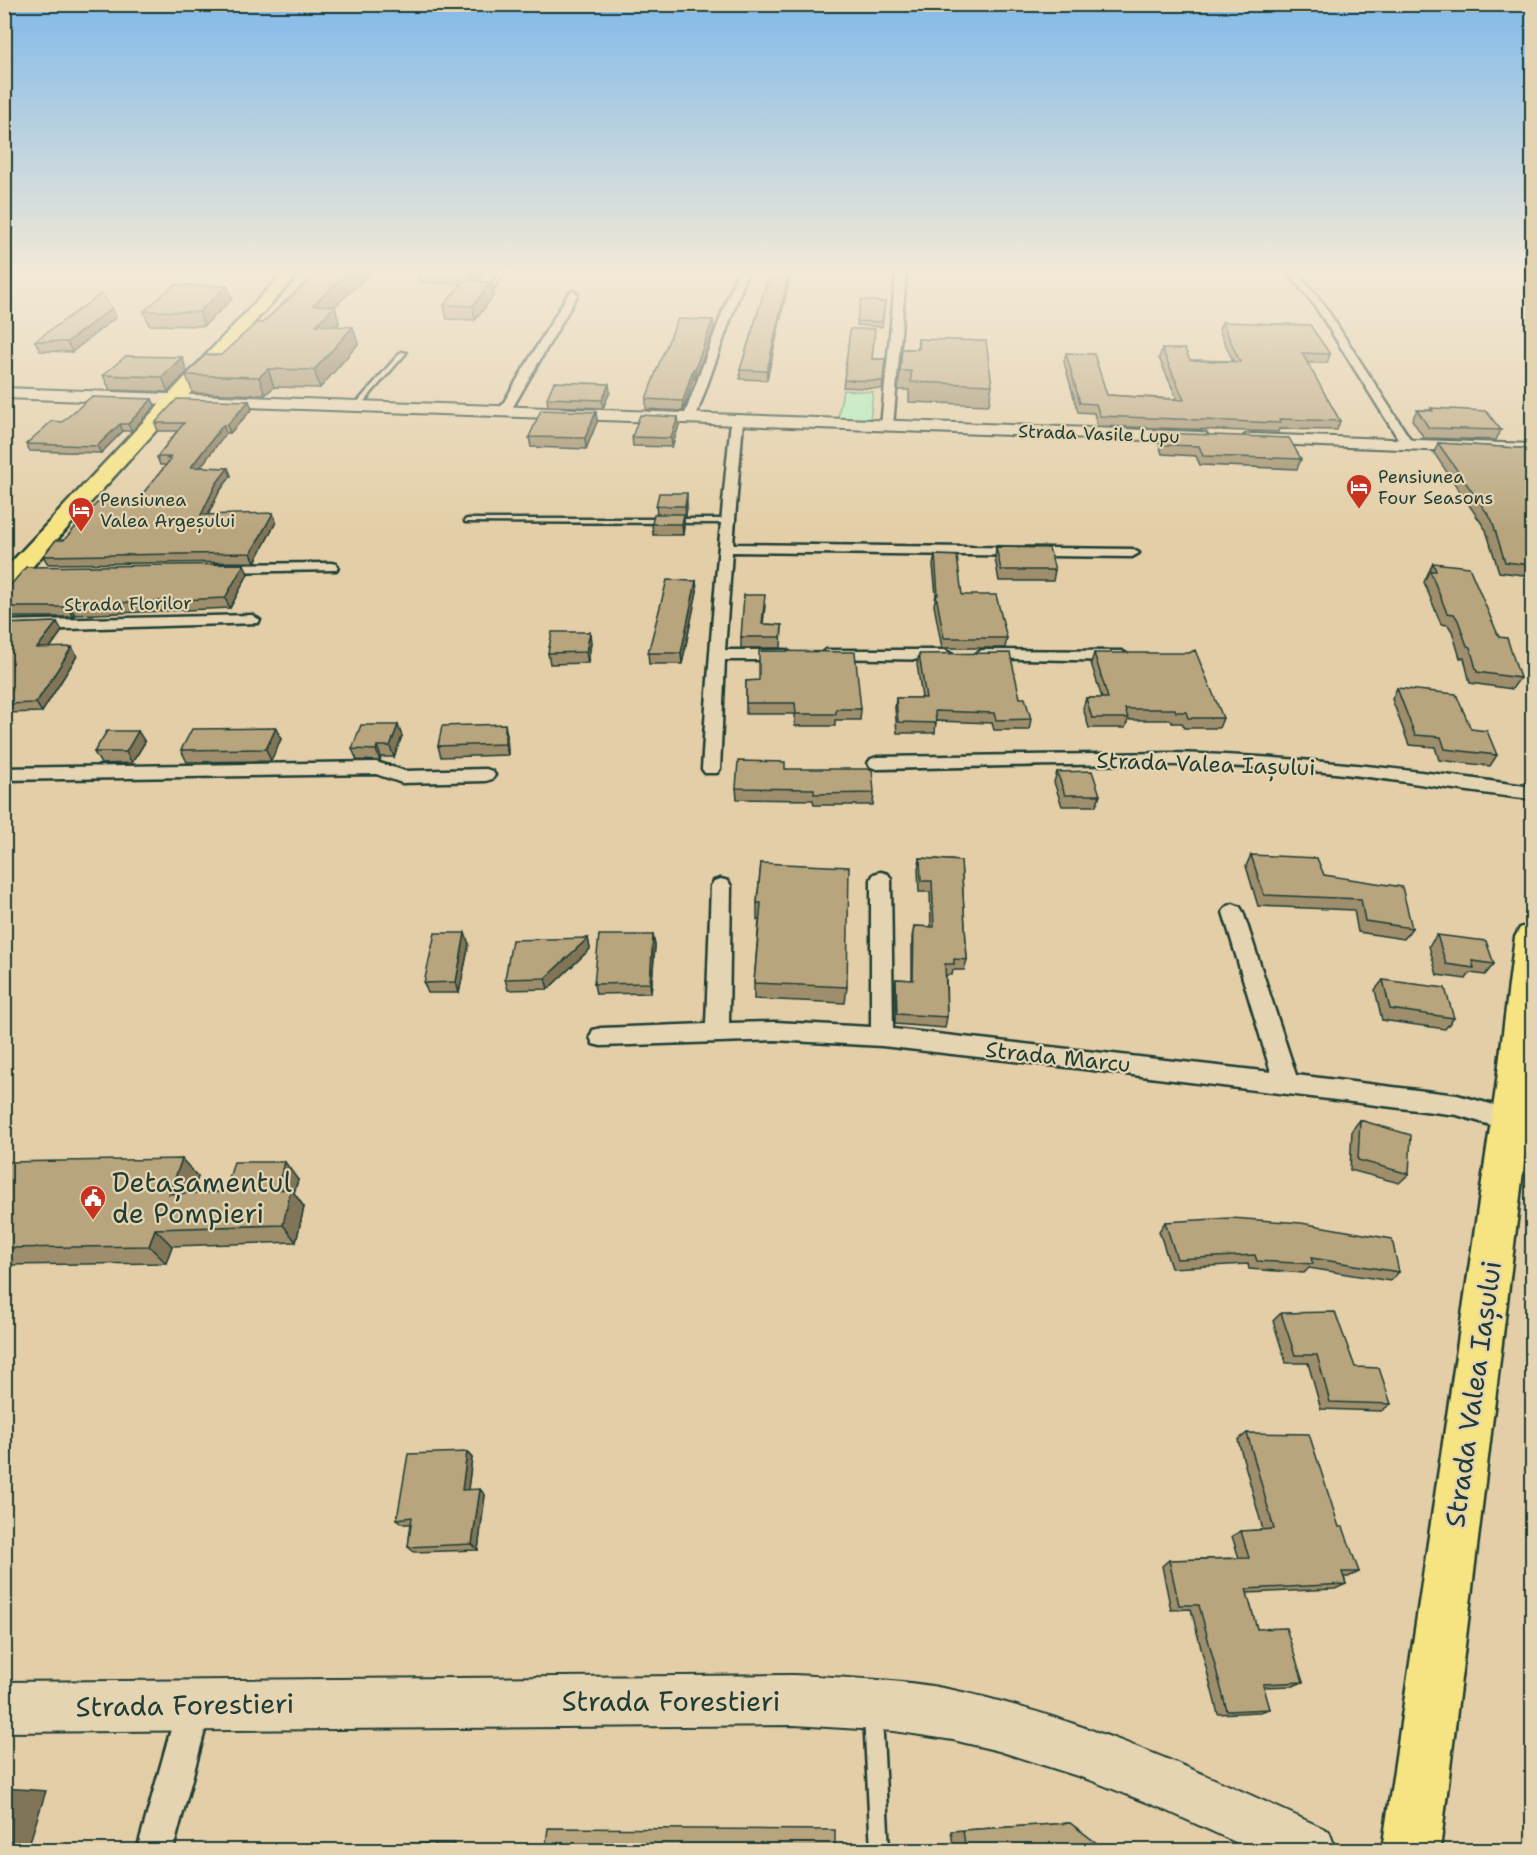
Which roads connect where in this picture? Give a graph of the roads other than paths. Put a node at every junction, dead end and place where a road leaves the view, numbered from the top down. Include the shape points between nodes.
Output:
1 (211, 360) edge
2 (397, 360) edge
3 (535, 360) edge
4 (711, 360) edge
5 (893, 360) edge
6 (1354, 360) edge
7 (4, 393) edge
8 (174, 400) junction
9 (357, 406) junction
10 (504, 412) junction
11 (689, 419) junction
12 (737, 421) junction
13 (887, 426) junction
14 (1214, 438) edge
15 (1237, 439) edge
16 (1408, 445) junction
17 (1533, 449) edge
18 (468, 521) dead end
19 (727, 521) junction
20 (724, 548) junction
21 (1132, 553) dead end
22 (331, 567) dead end
23 (203, 568) edge
24 (40, 571) edge
25 (11, 578) edge
26 (252, 620) dead end
27 (4, 626) edge
28 (716, 655) junction
29 (1138, 656) edge
30 (877, 763) dead end
31 (711, 769) dead end
32 (4, 774) edge
33 (486, 775) dead end
34 (1533, 794) edge
35 (881, 879) dead end
36 (721, 886) dead end
37 (1233, 912) dead end
38 (1533, 937) edge
39 (1529, 1002) edge
40 (717, 1032) junction
41 (601, 1037) dead end
42 (882, 1037) junction
43 (1287, 1084) junction
44 (1519, 1100) edge
45 (196, 1704) junction
46 (872, 1705) junction
47 (4, 1707) edge
48 (155, 1851) edge
49 (880, 1851) edge
50 (1310, 1851) edge
51 (1411, 1851) edge

1 - 8 main road
2 - 9 lane
3 - 10 street
4 - 11 street
5 - 13 street
6 - 16 street
7 - 8 main road, Strada Vasile Lupu
8 - 9 main road, Strada Vasile Lupu
8 - 25 main road
9 - 10 main road, Strada Vasile Lupu
10 - 11 main road, Strada Vasile Lupu
11 - 12 main road, Strada Vasile Lupu
12 - 13 main road, Strada Vasile Lupu
12 - 19 street
13 - 14 main road, Strada Vasile Lupu
15 - 16 main road
16 - 17 main road
18 - 19 lane
19 - 20 street
20 - 21 street
20 - 28 street
22 - 23 street
24 - 25 street
26 - 27 street, Strada Florilor
28 - 29 street
28 - 31 street
30 - 34 street, Strada Valea Iașului via 1196,759 1269,762 1402,775
32 - 33 street via 376,768 402,777
35 - 42 street
36 - 40 street
37 - 43 street
38 - 39 main road, Strada Valea Iașului
39 - 44 main road, Strada Valea Iașului
40 - 41 street, Strada Marcu
40 - 42 street, Strada Marcu
42 - 43 street, Strada Marcu
43 - 44 street, Strada Marcu via 1457,1105
44 - 51 main road, Strada Valea Iașului
45 - 46 main road, Strada Forestieri via 794,1700
45 - 47 main road, Strada Forestieri
45 - 48 street
46 - 49 lane
46 - 50 main road, Strada Forestieri via 950,1714 1027,1733 1128,1768

